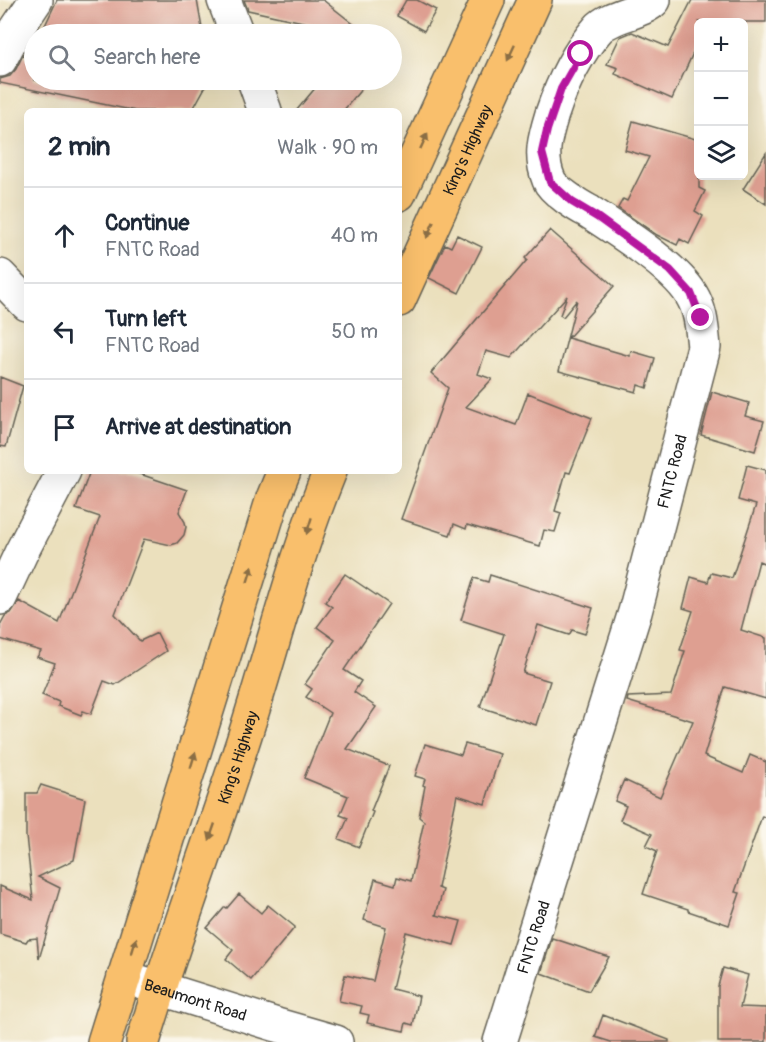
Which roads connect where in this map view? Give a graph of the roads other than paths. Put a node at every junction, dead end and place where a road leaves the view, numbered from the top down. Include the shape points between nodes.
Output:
1 (36, 0) edge
2 (224, 0) edge
3 (488, 0) edge
4 (535, 0) edge
5 (654, 0) edge
6 (233, 24) edge
7 (0, 60) edge
8 (258, 90) edge
9 (264, 108) edge
10 (402, 187) edge
11 (0, 276) edge
12 (402, 284) edge
13 (24, 301) edge
14 (62, 474) edge
15 (283, 474) edge
16 (329, 474) edge
17 (0, 598) edge
18 (124, 977) junction
19 (159, 988) junction
20 (276, 1034) edge
21 (104, 1042) edge
22 (142, 1042) edge
23 (336, 1042) edge
24 (500, 1042) edge

1 - 7 street
2 - 6 street
10 -> 3 highway
4 -> 12 highway, King's Highway
5 - 24 street, FNTC Road via 599,27 561,89 542,152 550,182 572,202 670,270 691,293 701,318 704,347 635,612
8 - 9 street
11 - 13 street
14 - 17 street
18 -> 15 highway
16 -> 19 highway, King's Highway
18 - 19 street, Beaumont Road
18 - 21 highway
19 - 20 street, Beaumont Road
19 - 22 highway, King's Highway
20 - 23 street, Beaumont Road

